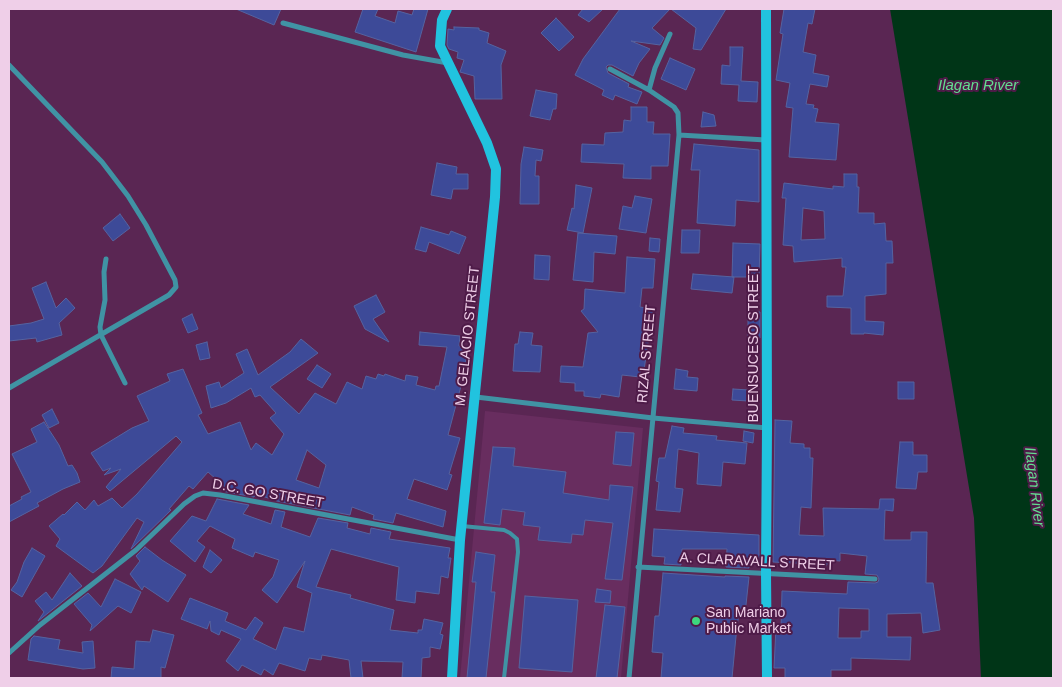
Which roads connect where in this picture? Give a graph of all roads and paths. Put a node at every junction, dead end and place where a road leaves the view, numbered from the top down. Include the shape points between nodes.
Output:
1 (447, 9) edge
2 (766, 9) edge
3 (283, 23) dead end
4 (670, 34) dead end
5 (448, 64) junction
6 (9, 65) edge
7 (610, 69) dead end
8 (648, 90) junction
9 (679, 135) junction
10 (767, 140) junction
11 (106, 259) dead end
12 (101, 335) junction
13 (126, 383) dead end
14 (9, 388) edge
15 (476, 397) junction
16 (653, 418) junction
17 (767, 428) junction
18 (461, 526) junction
19 (460, 540) junction
20 (638, 567) junction
21 (766, 573) junction
22 (875, 578) dead end
23 (9, 653) edge
24 (452, 678) edge
25 (504, 678) edge
26 (629, 678) edge
27 (768, 678) edge

1 - 5 street, M. GELACIO STREET via 442,20 440,46
2 - 10 street, BUENSUCESO STREET
3 - 5 street
4 - 8 street
5 - 15 street, M. GELACIO STREET via 487,143 496,169
6 - 12 street via 107,169 128,196 175,280 176,287 169,295
7 - 8 street, RIZAL STREET
8 - 9 street, RIZAL STREET via 674,107 678,114
9 - 10 street
9 - 16 street, RIZAL STREET
10 - 17 street, BUENSUCESO STREET
11 - 12 street
12 - 13 street
12 - 14 street
15 - 16 street
15 - 18 street, M. GELACIO STREET
16 - 17 street
16 - 20 street, RIZAL STREET
17 - 21 street, BUENSUCESO STREET
18 - 19 street, M. GELACIO STREET
18 - 25 lane via 504,530 517,539
19 - 23 street, D.C. GO STREET via 220,495 195,496 136,550
19 - 24 street, M. GELACIO STREET
20 - 21 street, A. CLARAVALL STREET
20 - 26 street, RIZAL STREET
21 - 22 street, A. CLARAVALL STREET
21 - 27 street, BUENSUCESO STREET

